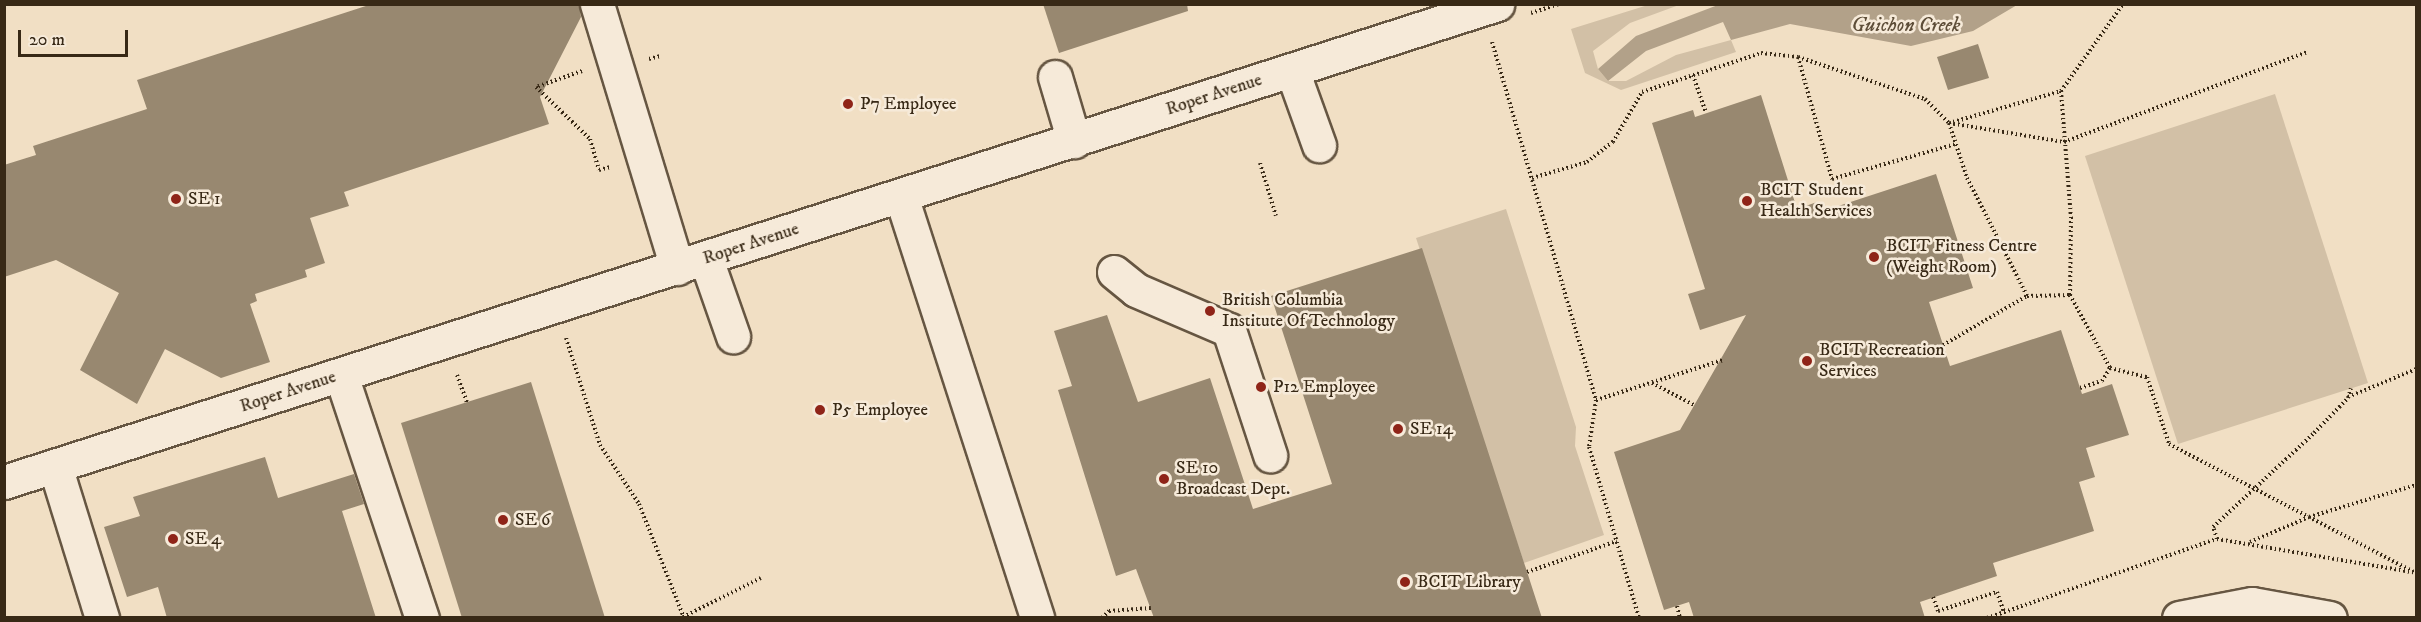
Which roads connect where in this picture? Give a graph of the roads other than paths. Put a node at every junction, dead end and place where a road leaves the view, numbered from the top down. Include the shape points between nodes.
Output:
1 (597, 4) edge
2 (1497, 4) edge
3 (1460, 10) edge
4 (1292, 70) junction
5 (1055, 77) dead end
6 (1074, 141) junction
7 (1319, 145) dead end
8 (901, 196) junction
9 (692, 263) junction
10 (1114, 272) dead end
11 (733, 336) dead end
12 (341, 375) junction
13 (1270, 455) dead end
14 (55, 466) junction
15 (4, 482) edge
16 (102, 618) edge
17 (422, 618) edge
18 (1037, 618) edge
19 (2179, 618) edge
20 (2330, 618) edge

1 - 9 street via 614,61
2 - 3 street, Roper Avenue
3 - 4 street, Roper Avenue
4 - 6 street, Roper Avenue
4 - 7 street
5 - 6 street
6 - 8 street, Roper Avenue
8 - 9 street, Roper Avenue
8 - 18 street
9 - 11 street
9 - 12 street, Roper Avenue
10 - 13 street via 1136,290 1229,330
12 - 14 street, Roper Avenue
12 - 17 street
14 - 15 street, Roper Avenue
14 - 16 street
19 - 20 street via 2252,604

